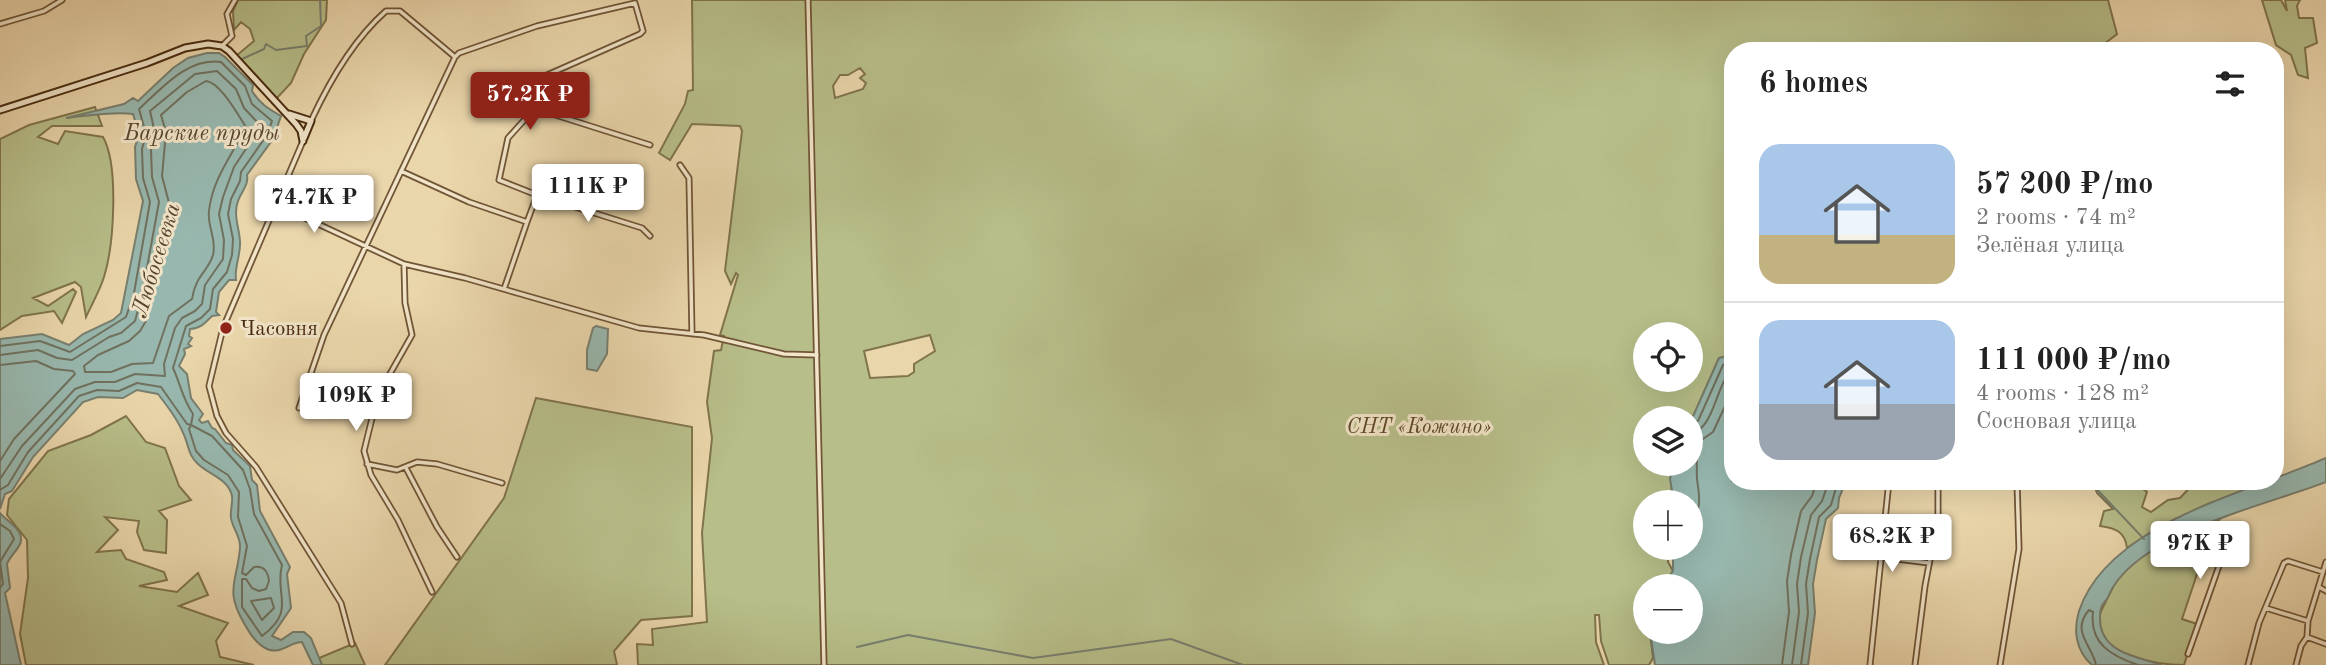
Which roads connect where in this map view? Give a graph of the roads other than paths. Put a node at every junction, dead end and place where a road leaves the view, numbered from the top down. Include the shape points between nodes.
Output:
1 (62, 0) edge
2 (235, 0) edge
3 (808, 0) edge
4 (0, 24) edge
5 (222, 46) junction
6 (455, 57) junction
7 (513, 90) dead end
8 (0, 110) edge
9 (288, 113) junction
10 (311, 121) junction
11 (304, 131) junction
12 (303, 141) joint
13 (650, 145) dead end
14 (680, 165) dead end
15 (401, 171) junction
16 (537, 195) junction
17 (275, 204) junction
18 (527, 222) junction
19 (650, 236) dead end
20 (365, 245) junction
21 (404, 264) junction
22 (504, 289) junction
23 (692, 334) junction
24 (817, 355) junction
25 (299, 408) dead end
26 (367, 464) junction
27 (405, 468) junction
28 (502, 483) dead end
29 (1888, 490) edge
30 (1938, 490) edge
31 (2017, 490) edge
32 (2226, 546) dead end
33 (1842, 552) dead end
34 (1881, 557) junction
35 (457, 558) dead end
36 (2326, 562) edge
37 (1929, 564) junction
38 (2323, 572) junction
39 (2319, 587) junction
40 (2326, 591) edge
41 (432, 592) dead end
42 (2266, 608) junction
43 (2308, 621) junction
44 (2307, 637) junction
45 (2326, 643) edge
46 (352, 644) dead end
47 (2188, 654) dead end
48 (824, 665) edge
49 (1870, 665) edge
50 (1915, 665) edge
51 (2000, 665) edge
52 (2248, 665) edge
53 (2296, 665) edge

1 - 4 street via 44,11
2 - 5 street via 227,13 232,36
3 - 24 street
5 - 8 street via 185,48
5 - 9 street
6 - 7 street via 537,26 635,4 640,34
6 - 10 street via 400,11 386,11 372,23 326,89
6 - 15 street
9 - 10 street
9 - 11 street
10 - 11 street
11 - 12 street
12 - 17 street
13 - 16 street via 546,112 527,117 508,138 499,180
14 - 23 street via 689,178
15 - 18 street
15 - 20 street
16 - 18 street
16 - 19 street via 642,228
17 - 20 street
17 - 46 street via 223,328 209,386 216,416 226,433 256,467 341,603
18 - 22 street
20 - 21 street
20 - 25 street via 324,335
21 - 22 street
21 - 26 street via 412,335 375,407 364,451
22 - 23 street via 639,328
23 - 24 street via 784,354
24 - 48 street
26 - 27 street
26 - 41 street
27 - 28 street via 437,464
27 - 35 street
29 - 34 street
30 - 37 street
31 - 51 street via 2019,549
32 - 47 street
33 - 34 street
34 - 37 street
34 - 49 street
36 - 38 street
37 - 50 street
38 - 39 street
38 - 42 street via 2286,561
39 - 40 street
39 - 43 street
42 - 43 street
42 - 52 street
43 - 44 street
44 - 45 street
44 - 53 street

